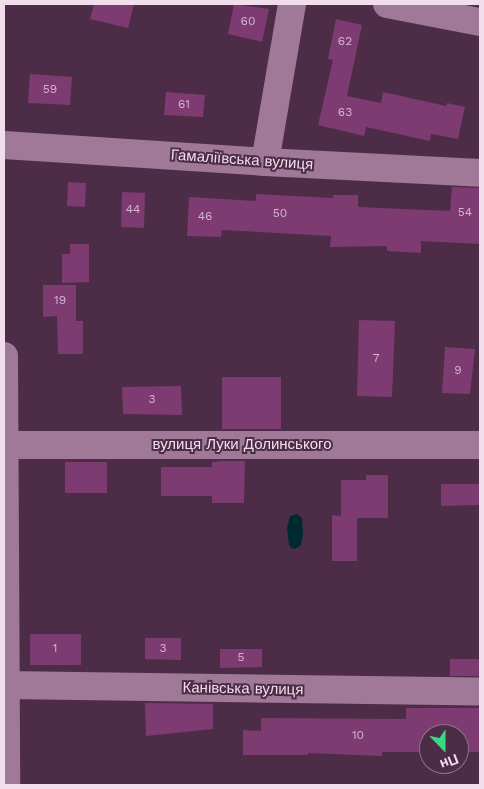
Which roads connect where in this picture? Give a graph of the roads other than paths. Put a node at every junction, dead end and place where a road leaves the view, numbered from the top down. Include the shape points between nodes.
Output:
1 (292, 4) edge
2 (387, 4) edge
3 (480, 22) edge
4 (4, 145) edge
5 (266, 162) junction
6 (480, 173) edge
7 (4, 356) edge
8 (4, 445) edge
9 (480, 445) edge
10 (6, 686) junction
11 (480, 692) edge
12 (5, 773) edge

1 - 5 street
2 - 3 street
4 - 5 street, Гамаліївська вулиця
5 - 6 street, Гамаліївська вулиця
7 - 8 street
8 - 9 street, вулиця Луки Долинського
8 - 10 street
10 - 11 street, Канівська вулиця
10 - 12 street

